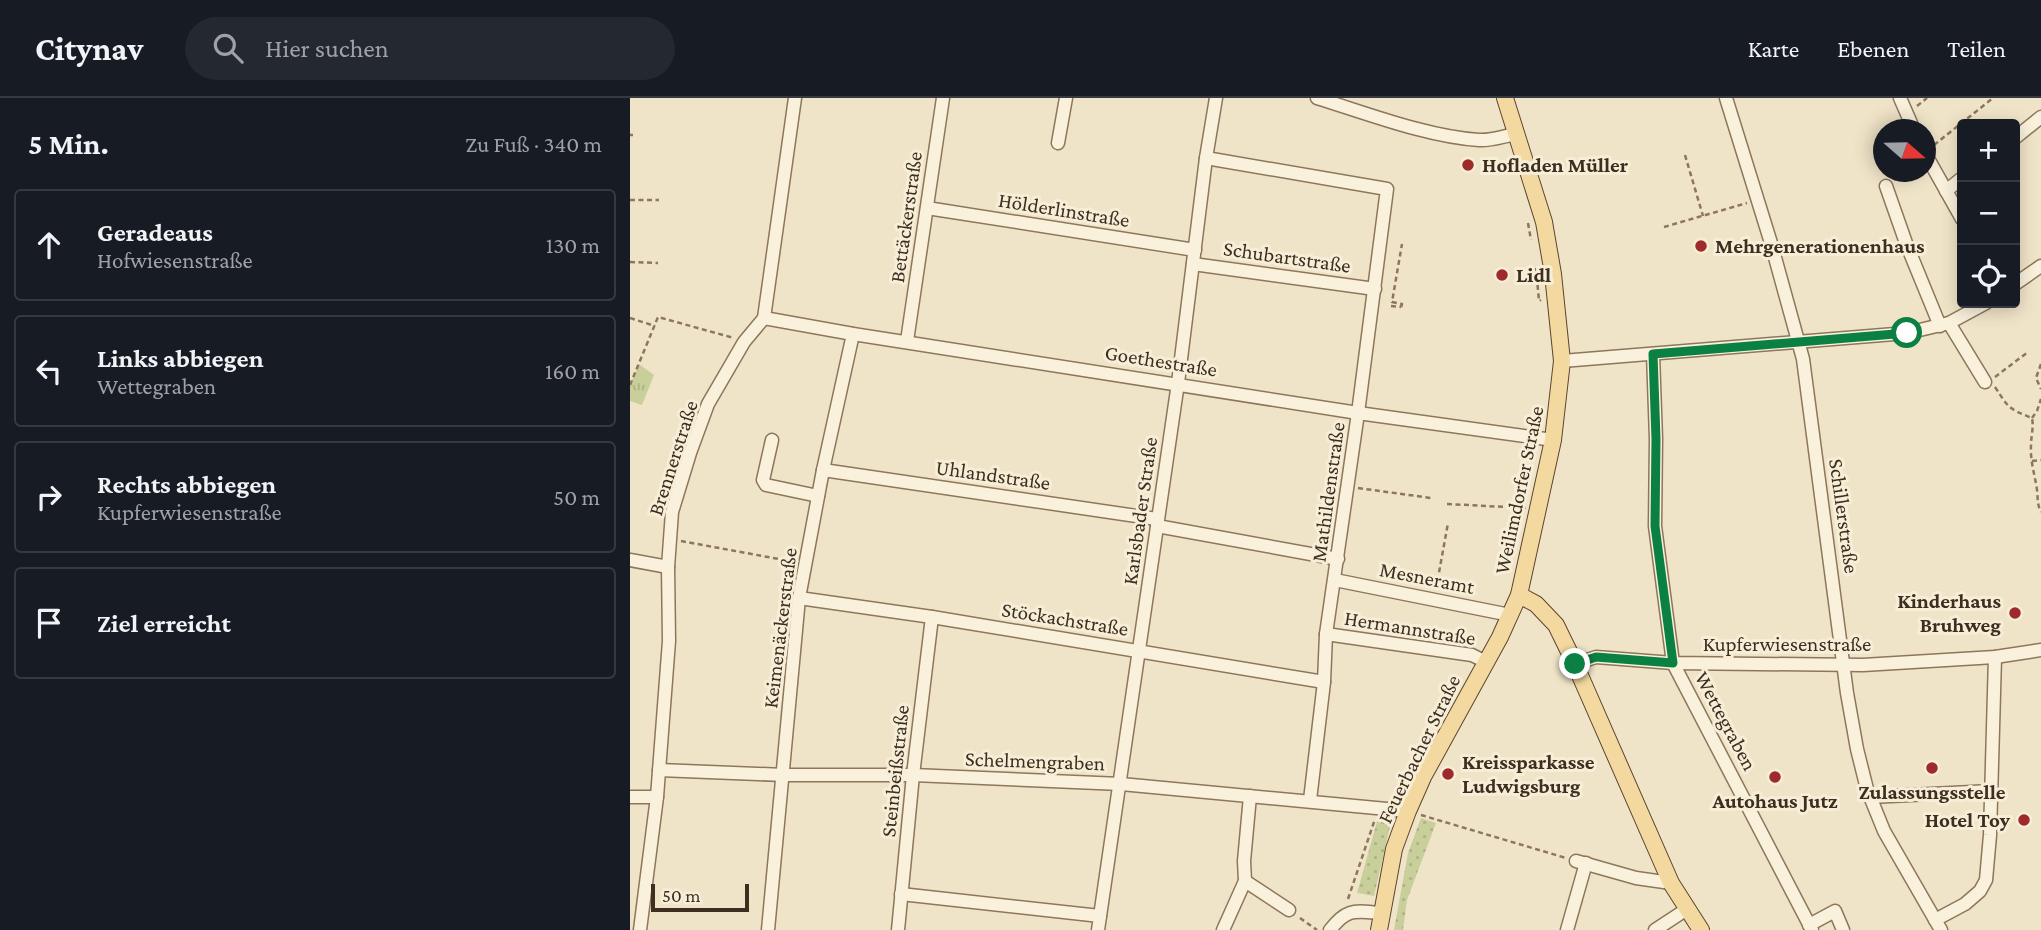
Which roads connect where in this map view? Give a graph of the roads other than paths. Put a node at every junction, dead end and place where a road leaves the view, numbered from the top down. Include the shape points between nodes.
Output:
1 (794, 98) edge
2 (943, 98) edge
3 (1066, 98) edge
4 (1216, 98) edge
5 (1317, 98) edge
6 (1505, 98) edge
7 (1726, 98) edge
8 (1900, 98) edge
9 (2041, 117) edge
10 (1909, 119) edge
11 (1516, 134) junction
12 (2020, 134) edge
13 (1058, 143) dead end
14 (1206, 158) junction
15 (1936, 172) edge
16 (1957, 182) edge
17 (1886, 186) dead end
18 (1946, 191) junction
19 (927, 208) junction
20 (1957, 210) edge
21 (1195, 250) junction
22 (1193, 264) junction
23 (2040, 268) edge
24 (2020, 281) edge
25 (1375, 289) junction
26 (1976, 308) edge
27 (764, 318) junction
28 (1945, 324) junction
29 (853, 334) junction
30 (907, 341) junction
31 (1799, 341) junction
32 (1653, 354) junction
33 (1562, 361) junction
34 (1986, 382) road end
35 (1178, 383) junction
36 (1359, 413) junction
37 (772, 440) dead end
38 (1553, 440) junction
39 (823, 470) junction
40 (818, 496) junction
41 (1157, 522) junction
42 (1338, 559) junction
43 (630, 560) edge
44 (668, 567) junction
45 (1335, 580) junction
46 (1519, 595) junction
47 (799, 598) junction
48 (1510, 615) junction
49 (932, 617) junction
50 (1326, 634) junction
51 (1138, 650) junction
52 (2041, 650) edge
53 (1995, 657) junction
54 (1486, 662) junction
55 (1673, 663) junction
56 (1575, 664) junction
57 (1844, 665) junction
58 (1324, 682) junction
59 (659, 770) junction
60 (784, 775) junction
61 (913, 775) junction
62 (1121, 783) junction
63 (1992, 791) junction
64 (1250, 796) junction
65 (630, 797) edge
66 (657, 797) junction
67 (1870, 797) junction
68 (1310, 800) junction
69 (1408, 811) junction
70 (1245, 881) junction
71 (1671, 883) junction
72 (901, 894) junction
73 (1688, 909) junction
74 (1289, 910) road end
75 (1381, 913) junction
76 (1100, 916) junction
77 (1938, 925) edge
78 (1810, 927) edge
79 (640, 930) edge
80 (768, 930) edge
81 (898, 930) edge
82 (1098, 930) edge
83 (1223, 930) edge
84 (1330, 930) edge
85 (1379, 930) edge
86 (1567, 930) edge
87 (1655, 930) edge
88 (1701, 930) edge
89 (1843, 930) edge

1 - 27 street
2 - 19 street, Bettäckerstraße
3 - 13 street
4 - 14 street, Karlsbader Straße
5 - 11 street via 1444,135 1481,141
6 - 11 main road, Weilimdorfer Straße
7 - 31 street, Schillerstraße
8 - 10 street
9 - 12 street
11 - 33 main road, Weilimdorfer Straße via 1545,222
14 - 21 street, Karlsbader Straße
14 - 25 street, Mathildenstraße via 1387,189
15 - 18 street
16 - 18 street
17 - 28 street via 1906,243
18 - 20 street
19 - 21 street, Hölderlinstraße
19 - 30 street, Bettäckerstraße
21 - 22 street, Karlsbader Straße
22 - 25 street, Schubartstraße
22 - 35 street, Karlsbader Straße
23 - 24 street
25 - 36 street, Mathildenstraße
26 - 28 street
27 - 29 street, Goethestraße
27 - 44 street, Brennerstraße via 744,342 708,404 672,512
28 - 31 street via 1907,333
28 - 34 street
29 - 30 street, Goethestraße
29 - 39 street, Keimenäckerstraße
30 - 35 street, Goethestraße
31 - 32 street
31 - 57 street, Schillerstraße
32 - 33 street
32 - 55 street, Wettegraben via 1655,526
33 - 38 main road, Weilimdorfer Straße
35 - 36 street, Goethestraße
35 - 41 street, Karlsbader Straße
36 - 38 street, Goethestraße
36 - 42 street, Mathildenstraße
37 - 40 street via 763,480 766,485
38 - 46 main road, Weilimdorfer Straße
39 - 40 street, Keimenäckerstraße
39 - 41 street, Uhlandstraße
40 - 47 street, Keimenäckerstraße
41 - 42 street, Uhlandstraße
41 - 51 street, Karlsbader Straße
42 - 45 street, Mathildenstraße
43 - 44 street
44 - 59 street, Brennerstraße via 669,641
45 - 48 street, Mesneramt
45 - 50 street, Mathildenstraße
46 - 48 main road, Feuerbacher Straße
46 - 56 main road, Weilimdorfer Straße via 1556,625
47 - 49 street, Stöckachstraße
47 - 60 street, Keimenäckerstraße
48 - 54 main road, Feuerbacher Straße
49 - 51 street, Stöckachstraße
49 - 61 street, Steinbeißstraße
50 - 54 street, Hermannstraße via 1472,655
50 - 58 street, Mathildenstraße
51 - 58 street, Stöckachstraße
51 - 62 street, Karlsbader Straße
52 - 53 street, Kupferwiesenstraße
53 - 57 street, Kupferwiesenstraße
53 - 63 street
54 - 69 main road, Feuerbacher Straße
55 - 56 street, Kupferwiesenstraße via 1596,657
55 - 57 street, Kupferwiesenstraße
55 - 78 street, Wettegraben
56 - 71 main road, Weilimdorfer Straße
57 - 67 street, Schillerstraße
58 - 68 street, Mathildenstraße
59 - 60 street, Schelmengraben
59 - 66 street, Brennerstraße
60 - 61 street, Schelmengraben
60 - 80 street, Keimenäckerstraße
61 - 62 street, Schelmengraben
61 - 72 street, Steinbeißstraße
62 - 64 street, Schelmengraben
62 - 76 street, Karlsbader Straße
63 - 67 street
63 - 77 street via 1986,880 1980,891
64 - 68 street, Schelmengraben
64 - 70 street
65 - 66 street
66 - 79 street, Brennerstraße
67 - 77 street, Schillerstraße via 1884,831
68 - 69 street, Schelmengraben
69 - 75 main road, Feuerbacher Straße via 1394,849
70 - 74 street
70 - 83 street
71 - 73 main road, Weilimdorfer Straße
71 - 86 street via 1581,862
72 - 76 street
72 - 81 street, Steinbeißstraße
73 - 87 street
73 - 88 main road, Weilimdorfer Straße
75 - 84 street via 1351,911
75 - 85 main road, Feuerbacher Straße
76 - 82 street, Karlsbader Straße
78 - 89 street, Wettegraben via 1835,911

